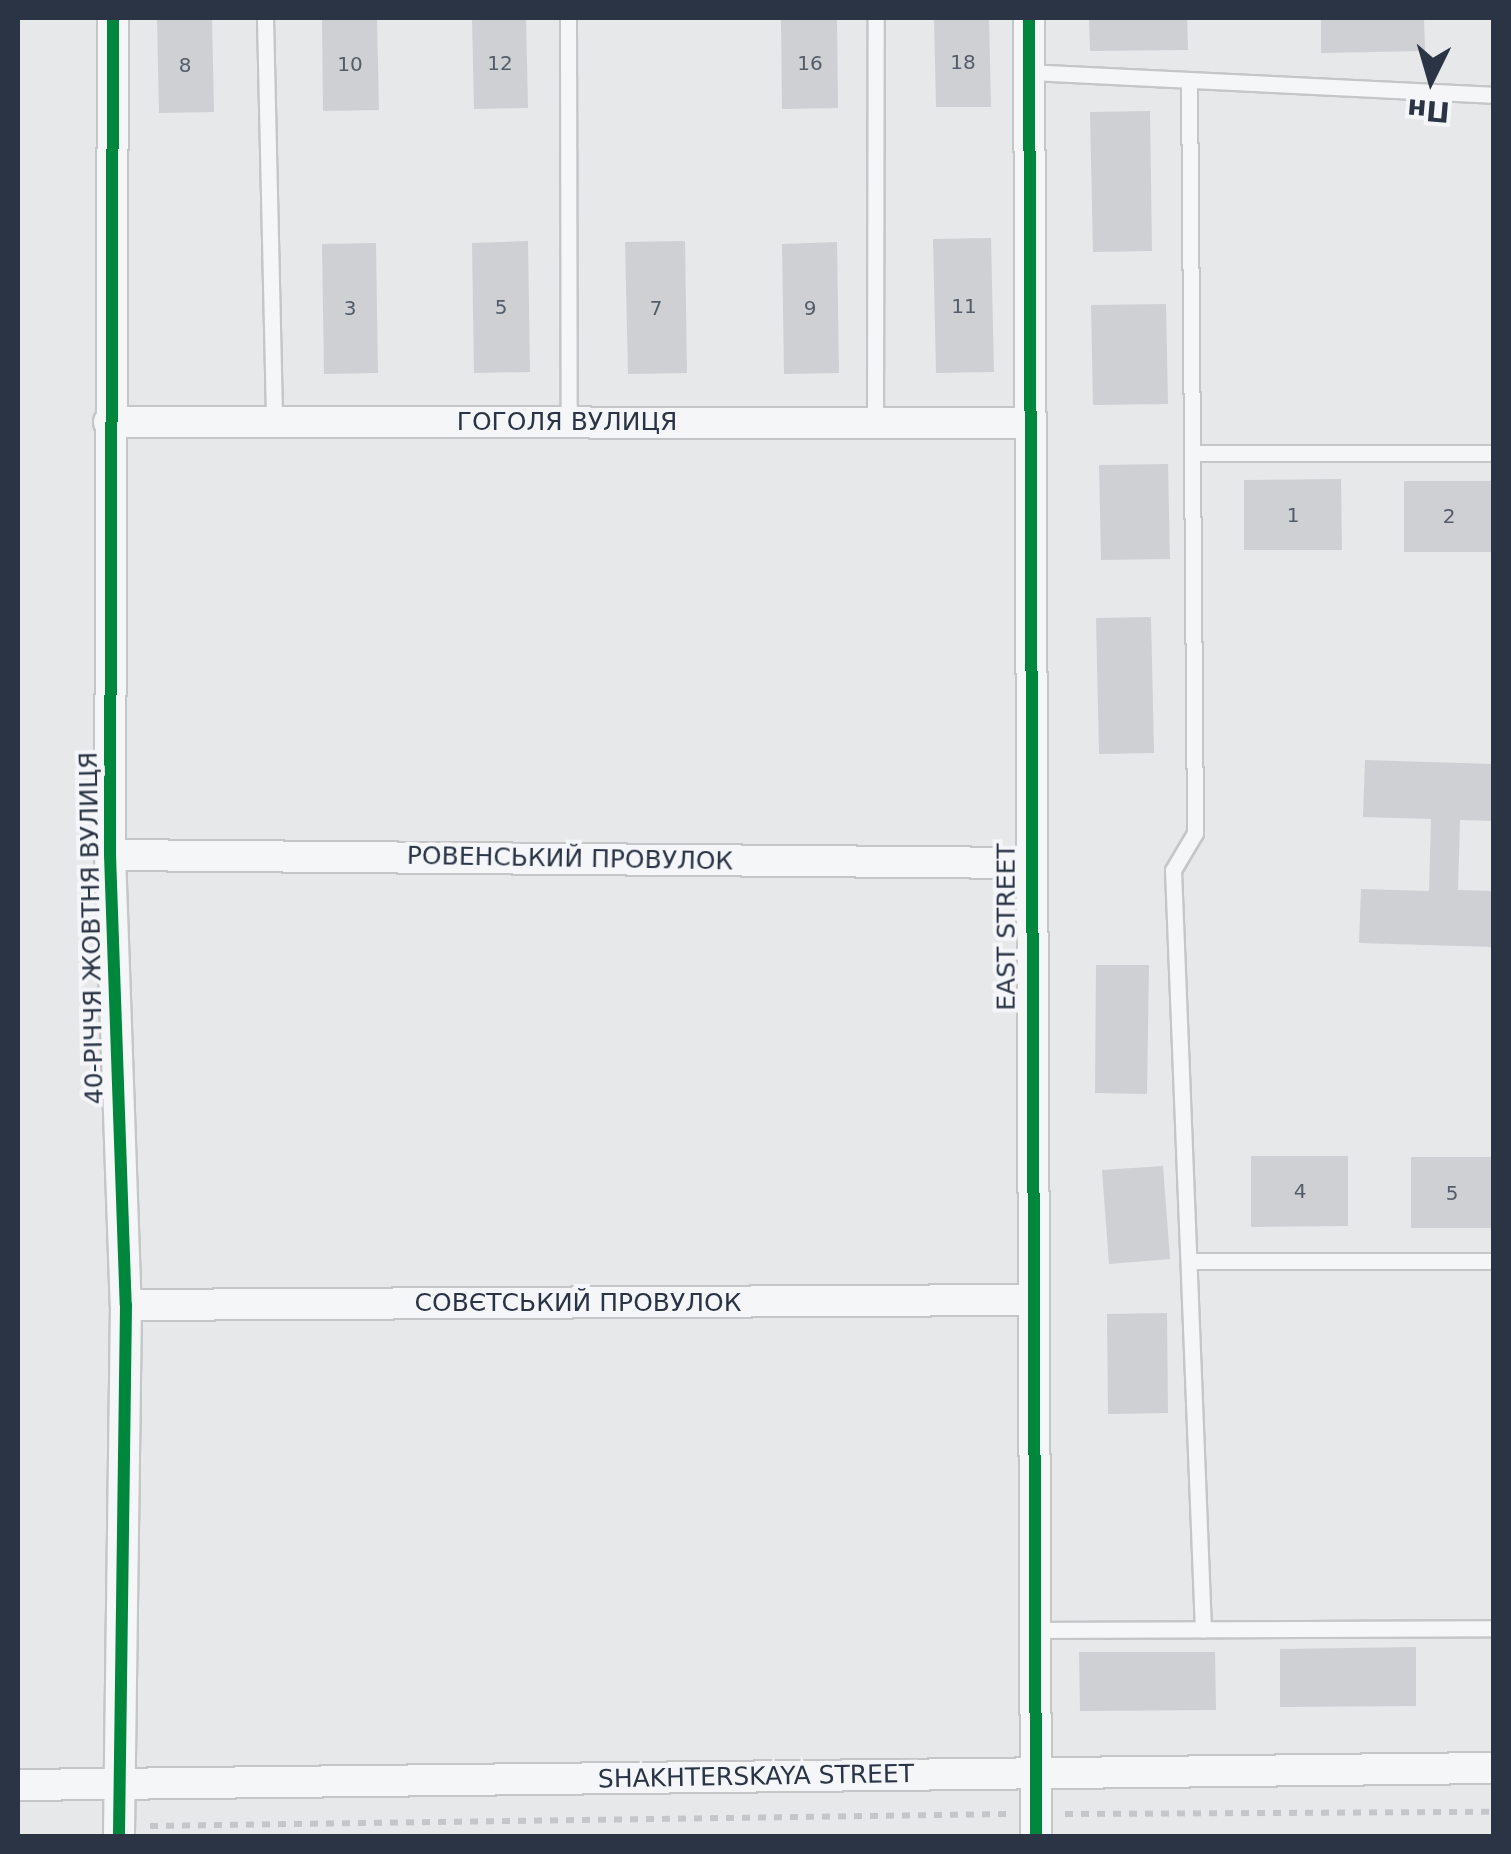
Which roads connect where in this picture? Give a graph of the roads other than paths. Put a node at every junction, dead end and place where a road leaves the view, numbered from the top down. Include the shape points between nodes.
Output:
1 (112, 18) edge
2 (265, 18) edge
3 (568, 18) edge
4 (876, 18) edge
5 (1029, 18) edge
6 (1028, 72) junction
7 (1190, 80) junction
8 (1494, 94) edge
9 (109, 422) junction
10 (274, 422) junction
11 (568, 422) junction
12 (875, 423) junction
13 (1025, 423) junction
14 (1192, 453) junction
15 (1494, 453) edge
16 (110, 855) junction
17 (1030, 864) junction
18 (1494, 1260) edge
19 (1188, 1262) junction
20 (1030, 1300) junction
21 (126, 1305) junction
22 (1494, 1628) edge
23 (1203, 1629) junction
24 (1034, 1630) junction
25 (1494, 1768) edge
26 (1034, 1774) junction
27 (118, 1784) junction
28 (18, 1785) edge
29 (1035, 1825) edge
30 (119, 1831) edge

1 - 9 street, 40-РІЧЧЯ ЖОВТНЯ ВУЛИЦЯ
2 - 10 lane
3 - 11 lane
4 - 12 lane
5 - 6 street, EAST STREET
6 - 7 lane
6 - 13 street, EAST STREET
7 - 8 lane
7 - 14 lane
9 - 10 street, ГОГОЛЯ ВУЛИЦЯ
9 - 16 street, 40-РІЧЧЯ ЖОВТНЯ ВУЛИЦЯ
10 - 11 street, ГОГОЛЯ ВУЛИЦЯ
11 - 12 street, ГОГОЛЯ ВУЛИЦЯ
12 - 13 street, ГОГОЛЯ ВУЛИЦЯ
13 - 17 street, EAST STREET
14 - 15 lane
14 - 19 lane via 1196,833 1173,870
16 - 17 street, РОВЕНСЬКИЙ ПРОВУЛОК
16 - 21 street, 40-РІЧЧЯ ЖОВТНЯ ВУЛИЦЯ
17 - 20 street, EAST STREET
18 - 19 lane
19 - 23 lane
20 - 21 street, СОВЄТСЬКИЙ ПРОВУЛОК
20 - 24 street, EAST STREET
21 - 27 street, 40-РІЧЧЯ ЖОВТНЯ ВУЛИЦЯ
22 - 23 lane
23 - 24 lane
24 - 26 street, EAST STREET
25 - 26 street, SHAKHTERSKAYA STREET
26 - 27 street, SHAKHTERSKAYA STREET
26 - 29 street, EAST STREET
27 - 28 street, SHAKHTERSKAYA STREET
27 - 30 street, 40-РІЧЧЯ ЖОВТНЯ ВУЛИЦЯ

